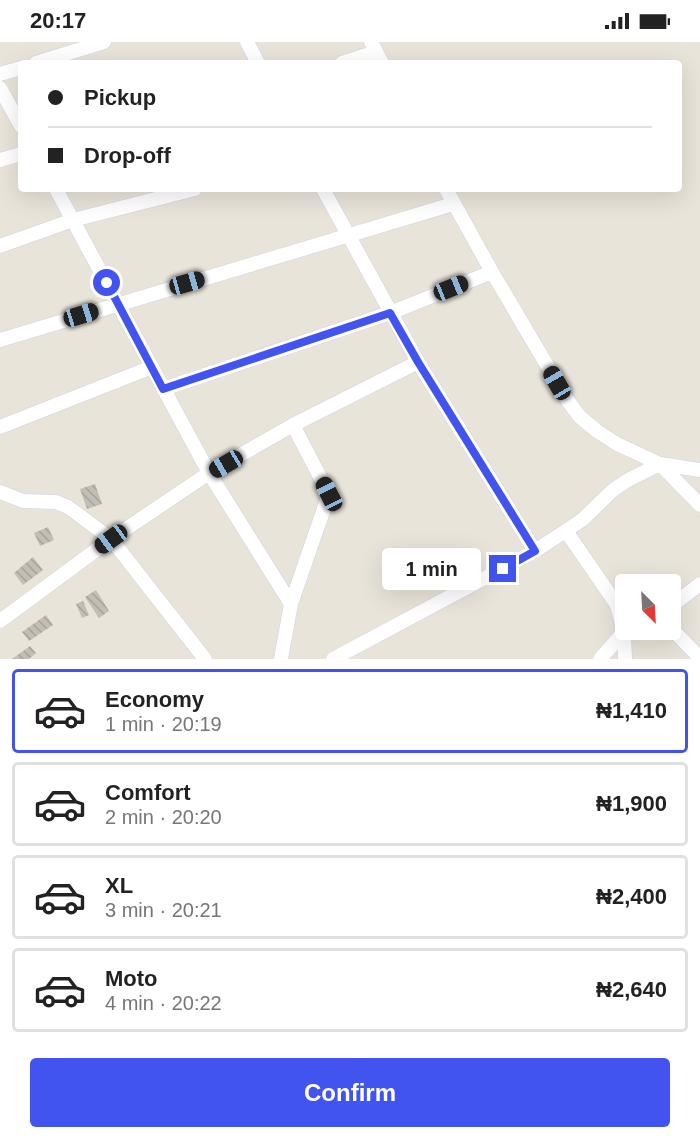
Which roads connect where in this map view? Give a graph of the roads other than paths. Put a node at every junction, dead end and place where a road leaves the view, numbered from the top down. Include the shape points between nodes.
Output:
1 (104, 42) edge
2 (247, 42) edge
3 (376, 52) edge
4 (46, 60) edge
5 (256, 60) edge
6 (351, 60) edge
7 (18, 69) edge
8 (0, 74) edge
9 (0, 87) edge
10 (18, 120) edge
11 (18, 155) edge
12 (0, 160) edge
13 (58, 192) edge
14 (183, 192) edge
15 (325, 192) edge
16 (447, 192) edge
17 (453, 204) junction
18 (73, 220) junction
19 (347, 236) junction
20 (0, 246) edge
21 (492, 272) junction
22 (118, 304) junction
23 (390, 313) junction
24 (0, 340) edge
25 (418, 362) junction
26 (152, 368) junction
27 (163, 389) junction
28 (293, 425) junction
29 (0, 427) edge
30 (660, 464) junction
31 (700, 470) edge
32 (209, 473) junction
33 (0, 492) edge
34 (700, 505) edge
35 (566, 531) junction
36 (111, 539) junction
37 (535, 551) junction
38 (700, 584) edge
39 (615, 598) edge
40 (681, 599) edge
41 (291, 604) junction
42 (0, 621) edge
43 (681, 638) edge
44 (617, 640) edge
45 (624, 640) edge
46 (700, 658) edge
47 (205, 659) edge
48 (281, 659) edge
49 (333, 659) edge
50 (600, 659) edge
51 (625, 659) edge

1 - 4 street
2 - 5 street
3 - 6 street
7 - 8 street
9 - 10 street
11 - 12 street
13 - 18 street
14 - 18 street
15 - 19 street
16 - 17 street
17 - 19 street
17 - 21 street
18 - 20 street
18 - 22 street
19 - 22 street
19 - 23 street
21 - 23 street
21 - 30 street via 580,417 617,444
22 - 24 street
22 - 26 street
23 - 25 street
23 - 27 street
25 - 28 street
25 - 37 street
26 - 27 street
26 - 29 street
27 - 32 street
28 - 32 street
28 - 41 street via 329,494
30 - 31 street
30 - 34 street
30 - 35 street via 613,490
32 - 36 street
32 - 41 street
33 - 36 street via 23,501 56,502 68,507
35 - 37 street
35 - 39 street
36 - 42 street
36 - 47 street
37 - 49 street
38 - 40 street
41 - 48 street
43 - 46 street
44 - 50 street
45 - 51 street

